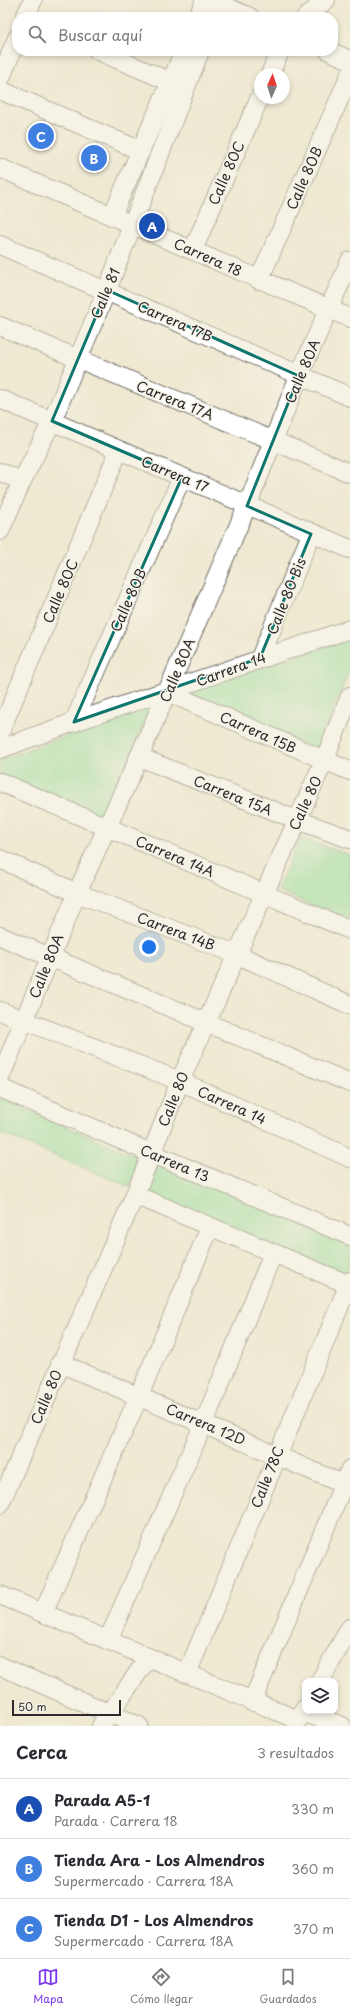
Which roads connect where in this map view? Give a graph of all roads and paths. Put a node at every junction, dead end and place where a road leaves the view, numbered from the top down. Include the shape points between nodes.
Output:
1 (33, 0) edge
2 (326, 0) edge
3 (213, 4) edge
4 (28, 12) edge
5 (204, 12) edge
6 (236, 12) edge
7 (312, 12) edge
8 (12, 50) edge
9 (338, 55) edge
10 (110, 56) edge
11 (182, 56) edge
12 (198, 56) edge
13 (278, 56) edge
14 (350, 60) edge
15 (273, 68) edge
16 (350, 75) edge
17 (0, 80) edge
18 (171, 82) junction
19 (0, 90) edge
20 (257, 104) edge
21 (141, 151) junction
22 (0, 168) edge
23 (112, 216) junction
24 (132, 224) junction
25 (0, 245) edge
26 (193, 250) junction
27 (350, 261) edge
28 (259, 280) junction
29 (107, 290) junction
30 (328, 309) junction
31 (350, 318) edge
32 (0, 326) edge
33 (76, 359) junction
34 (299, 376) junction
35 (350, 397) edge
36 (0, 399) edge
37 (52, 420) junction
38 (274, 441) junction
39 (119, 450) junction
40 (0, 472) edge
41 (350, 473) edge
42 (182, 478) junction
43 (22, 481) junction
44 (247, 506) junction
45 (0, 531) edge
46 (311, 534) junction
47 (350, 550) edge
48 (350, 629) edge
49 (260, 658) junction
50 (167, 692) junction
51 (349, 703) edge
52 (74, 722) junction
53 (0, 732) edge
54 (0, 749) edge
55 (139, 757) junction
56 (324, 761) junction
57 (350, 771) edge
58 (0, 782) edge
59 (297, 820) junction
60 (107, 827) junction
61 (350, 839) edge
62 (0, 859) edge
63 (77, 893) junction
64 (264, 893) junction
65 (350, 930) edge
66 (0, 936) edge
67 (236, 954) junction
68 (50, 957) junction
69 (350, 1005) edge
70 (0, 1011) edge
71 (24, 1022) junction
72 (205, 1022) junction
73 (0, 1078) edge
74 (180, 1081) junction
75 (350, 1083) edge
76 (0, 1088) edge
77 (151, 1153) junction
78 (350, 1158) edge
79 (135, 1195) junction
80 (210, 1227) junction
81 (350, 1236) edge
82 (273, 1253) junction
83 (350, 1284) edge
84 (60, 1364) junction
85 (139, 1396) junction
86 (204, 1423) junction
87 (277, 1454) junction
88 (348, 1480) edge
89 (0, 1504) edge
90 (0, 1595) edge
91 (43, 1613) junction
92 (350, 1628) edge
93 (108, 1640) junction
94 (344, 1651) edge
95 (148, 1658) junction
96 (0, 1666) edge
97 (187, 1674) junction
98 (322, 1678) edge
99 (252, 1702) junction
100 (302, 1713) edge
101 (314, 1714) edge
102 (106, 1719) edge
103 (281, 1720) edge
104 (139, 1726) edge
105 (342, 1726) edge

1 - 4 street
2 - 7 street
3 - 5 street
3 - 6 street
8 - 17 street
9 - 14 street
10 - 18 street
11 - 18 street
12 - 24 street, Calle 81
13 - 15 street
16 - 28 street, Calle 80B
18 - 21 street
19 - 21 street
20 - 26 street, Calle 80C
21 - 23 street
22 - 23 street, Carrera 18
23 - 24 street, Carrera 18
24 - 26 street, Carrera 18
24 - 29 street, Calle 81
25 - 29 street, Carrera 17B
26 - 28 street, Carrera 18
27 - 30 street, Calle 80A
28 - 30 street, Carrera 18
29 - 33 street, Calle 81
29 - 34 street, Carrera 17B
30 - 31 street, Carrera 18
30 - 34 street, Calle 80A
32 - 33 street, Carrera 17A
33 - 37 street, Calle 81
33 - 38 street, Carrera 17A
34 - 35 street, Carrera 17B
34 - 38 street, Calle 80A
36 - 37 street, Carrera 17
37 - 39 street, Carrera 17
37 - 43 street, Calle 81
38 - 41 street, Carrera 17A
38 - 44 street, Calle 80A
39 - 42 street, Carrera 17
39 - 53 street, Calle 80C
40 - 43 street
42 - 44 street, Carrera 17
42 - 52 street, Calle 80B
43 - 45 street, Calle 81
44 - 46 street, Carrera 17
44 - 50 street, Calle 80A
46 - 47 street, Carrera 17
46 - 49 street, Calle 80 Bis
48 - 49 street, Carrera 14
49 - 50 street, Carrera 14
50 - 52 street, Carrera 14
50 - 55 street, Calle 80A
50 - 56 street, Carrera 15B
51 - 56 street, Calle 80
52 - 54 street, Carrera 14
55 - 59 street, Carrera 15A
55 - 60 street, Calle 80A
56 - 57 street, Carrera 15B
56 - 59 street, Calle 80
58 - 60 street, Carrera 14A
59 - 61 street, Carrera 15A
59 - 64 street, Calle 80
60 - 63 street, Calle 80A
60 - 64 street, Carrera 14A
62 - 63 street, Carrera 14B
63 - 67 street, Carrera 14B
63 - 68 street, Calle 80A
64 - 65 street, Carrera 14A
64 - 67 street, Calle 80
66 - 68 street
67 - 69 street, Carrera 14B
67 - 72 street, Calle 80
68 - 71 street, Calle 80A
68 - 72 street
70 - 71 street, Carrera 14
71 - 73 street, Calle 80A
71 - 74 street, Carrera 14
72 - 74 street, Calle 80
72 - 75 street
74 - 77 street, Calle 80
74 - 78 street, Carrera 14
76 - 77 street, Carrera 13
77 - 79 street, Calle 80
77 - 81 street, Carrera 13
79 - 80 street
79 - 84 street, Calle 80
80 - 82 street
80 - 85 street
82 - 83 street
82 - 86 street
83 - 87 street, Calle 78C
84 - 85 street, Carrera 12D
84 - 89 street, Calle 80
85 - 86 street, Carrera 12D
85 - 91 street
86 - 87 street, Carrera 12D
86 - 93 street
87 - 88 street, Carrera 12D
87 - 97 street, Calle 78C
88 - 99 street
90 - 91 street
91 - 93 street
92 - 94 street
93 - 95 street
94 - 98 street
95 - 97 street
95 - 102 street
96 - 102 street
97 - 99 street
99 - 103 street
100 - 103 street via 298,1720
101 - 105 street
102 - 104 street

